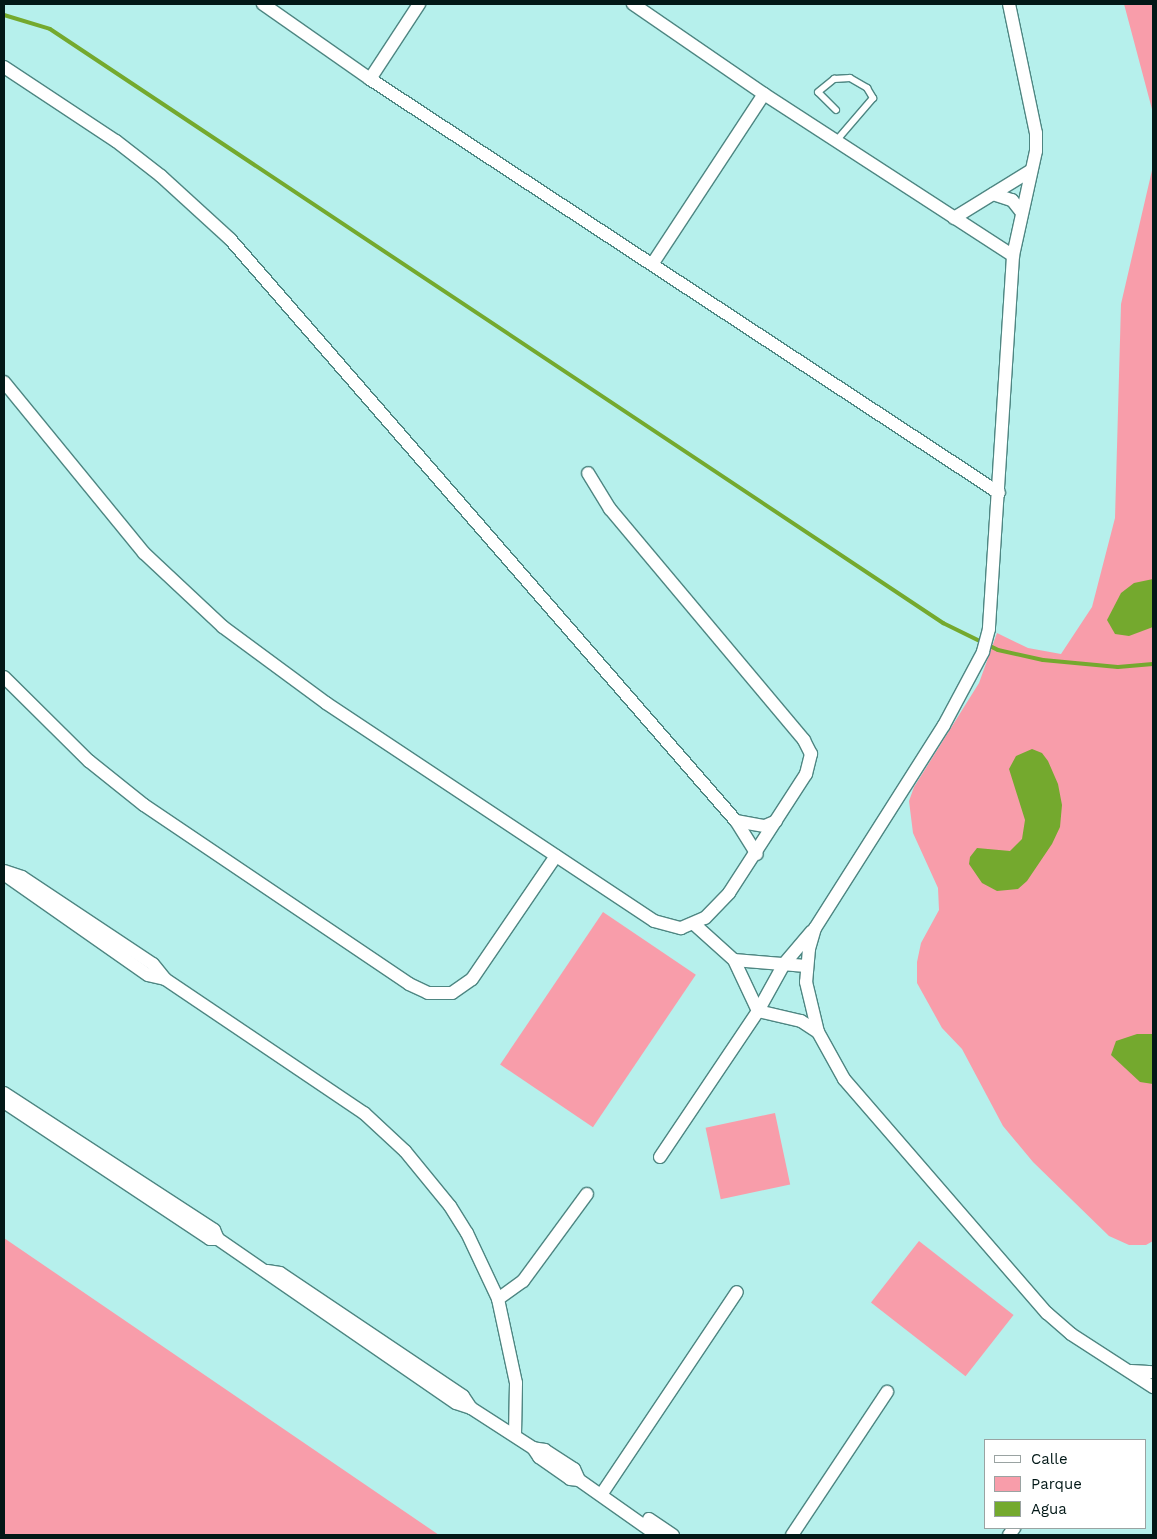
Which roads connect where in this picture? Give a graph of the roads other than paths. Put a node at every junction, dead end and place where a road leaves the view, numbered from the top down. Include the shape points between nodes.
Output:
1 (263, 4) edge
2 (419, 4) edge
3 (632, 4) edge
4 (1009, 4) edge
5 (4, 67) edge
6 (370, 79) junction
7 (764, 94) junction
8 (836, 110) dead end
9 (836, 141) junction
10 (1030, 171) junction
11 (993, 194) junction
12 (1022, 213) junction
13 (954, 218) junction
14 (1013, 256) junction
15 (653, 262) junction
16 (4, 382) edge
17 (588, 473) dead end
18 (1000, 493) junction
19 (4, 676) edge
20 (736, 821) junction
21 (776, 821) junction
22 (757, 854) junction
23 (556, 856) junction
24 (4, 872) edge
25 (694, 924) junction
26 (815, 928) junction
27 (734, 960) junction
28 (784, 964) junction
29 (806, 966) junction
30 (758, 1010) junction
31 (818, 1032) junction
32 (4, 1093) edge
33 (4, 1102) edge
34 (660, 1157) dead end
35 (134, 1183) junction
36 (586, 1194) dead end
37 (737, 1292) dead end
38 (498, 1299) junction
39 (1129, 1371) junction
40 (1153, 1372) edge
41 (1153, 1387) edge
42 (887, 1392) dead end
43 (515, 1435) junction
44 (601, 1494) junction
45 (624, 1510) junction
46 (658, 1535) edge
47 (674, 1535) edge
48 (792, 1535) edge

1 - 6 street
2 - 6 street
3 - 7 street
4 - 10 street via 1036,133 1036,151
5 - 20 street via 116,141 161,176 230,239
6 - 15 street
7 - 9 street
7 - 15 street
8 - 9 lane via 818,92 834,79 850,78 867,88 873,98
9 - 13 street
10 - 11 street
10 - 12 street
11 - 12 street via 1012,200
11 - 13 street
12 - 14 street
13 - 14 street
14 - 18 street
15 - 18 street
16 - 23 street via 144,553 222,627 326,703
17 - 21 street via 610,509 809,749 811,759 806,774
18 - 26 street via 989,629 983,652 944,725
19 - 23 street via 89,761 144,805 409,984 428,993 452,993 472,979
20 - 21 street via 765,826
20 - 22 street
21 - 22 street
22 - 25 street via 722,901
23 - 25 street via 654,921 682,928
24 - 38 street via 22,877 148,975 165,979 332,1089 381,1126 450,1206
25 - 27 street
26 - 28 street
26 - 29 street
27 - 28 street
27 - 30 street
28 - 29 street
28 - 30 street
29 - 31 street via 808,996
30 - 31 street via 801,1021
30 - 34 street
31 - 39 street via 844,1079 1032,1297 1071,1334
32 - 35 street
33 - 35 street
35 - 43 street via 214,1230 218,1239 267,1271 280,1273 393,1355 463,1396 471,1408
36 - 38 street via 523,1280
37 - 44 street
38 - 43 street via 516,1383
39 - 40 street
39 - 41 street
42 - 48 street
43 - 44 street via 570,1479 579,1480
44 - 45 street
45 - 46 street
45 - 47 street via 636,1510

